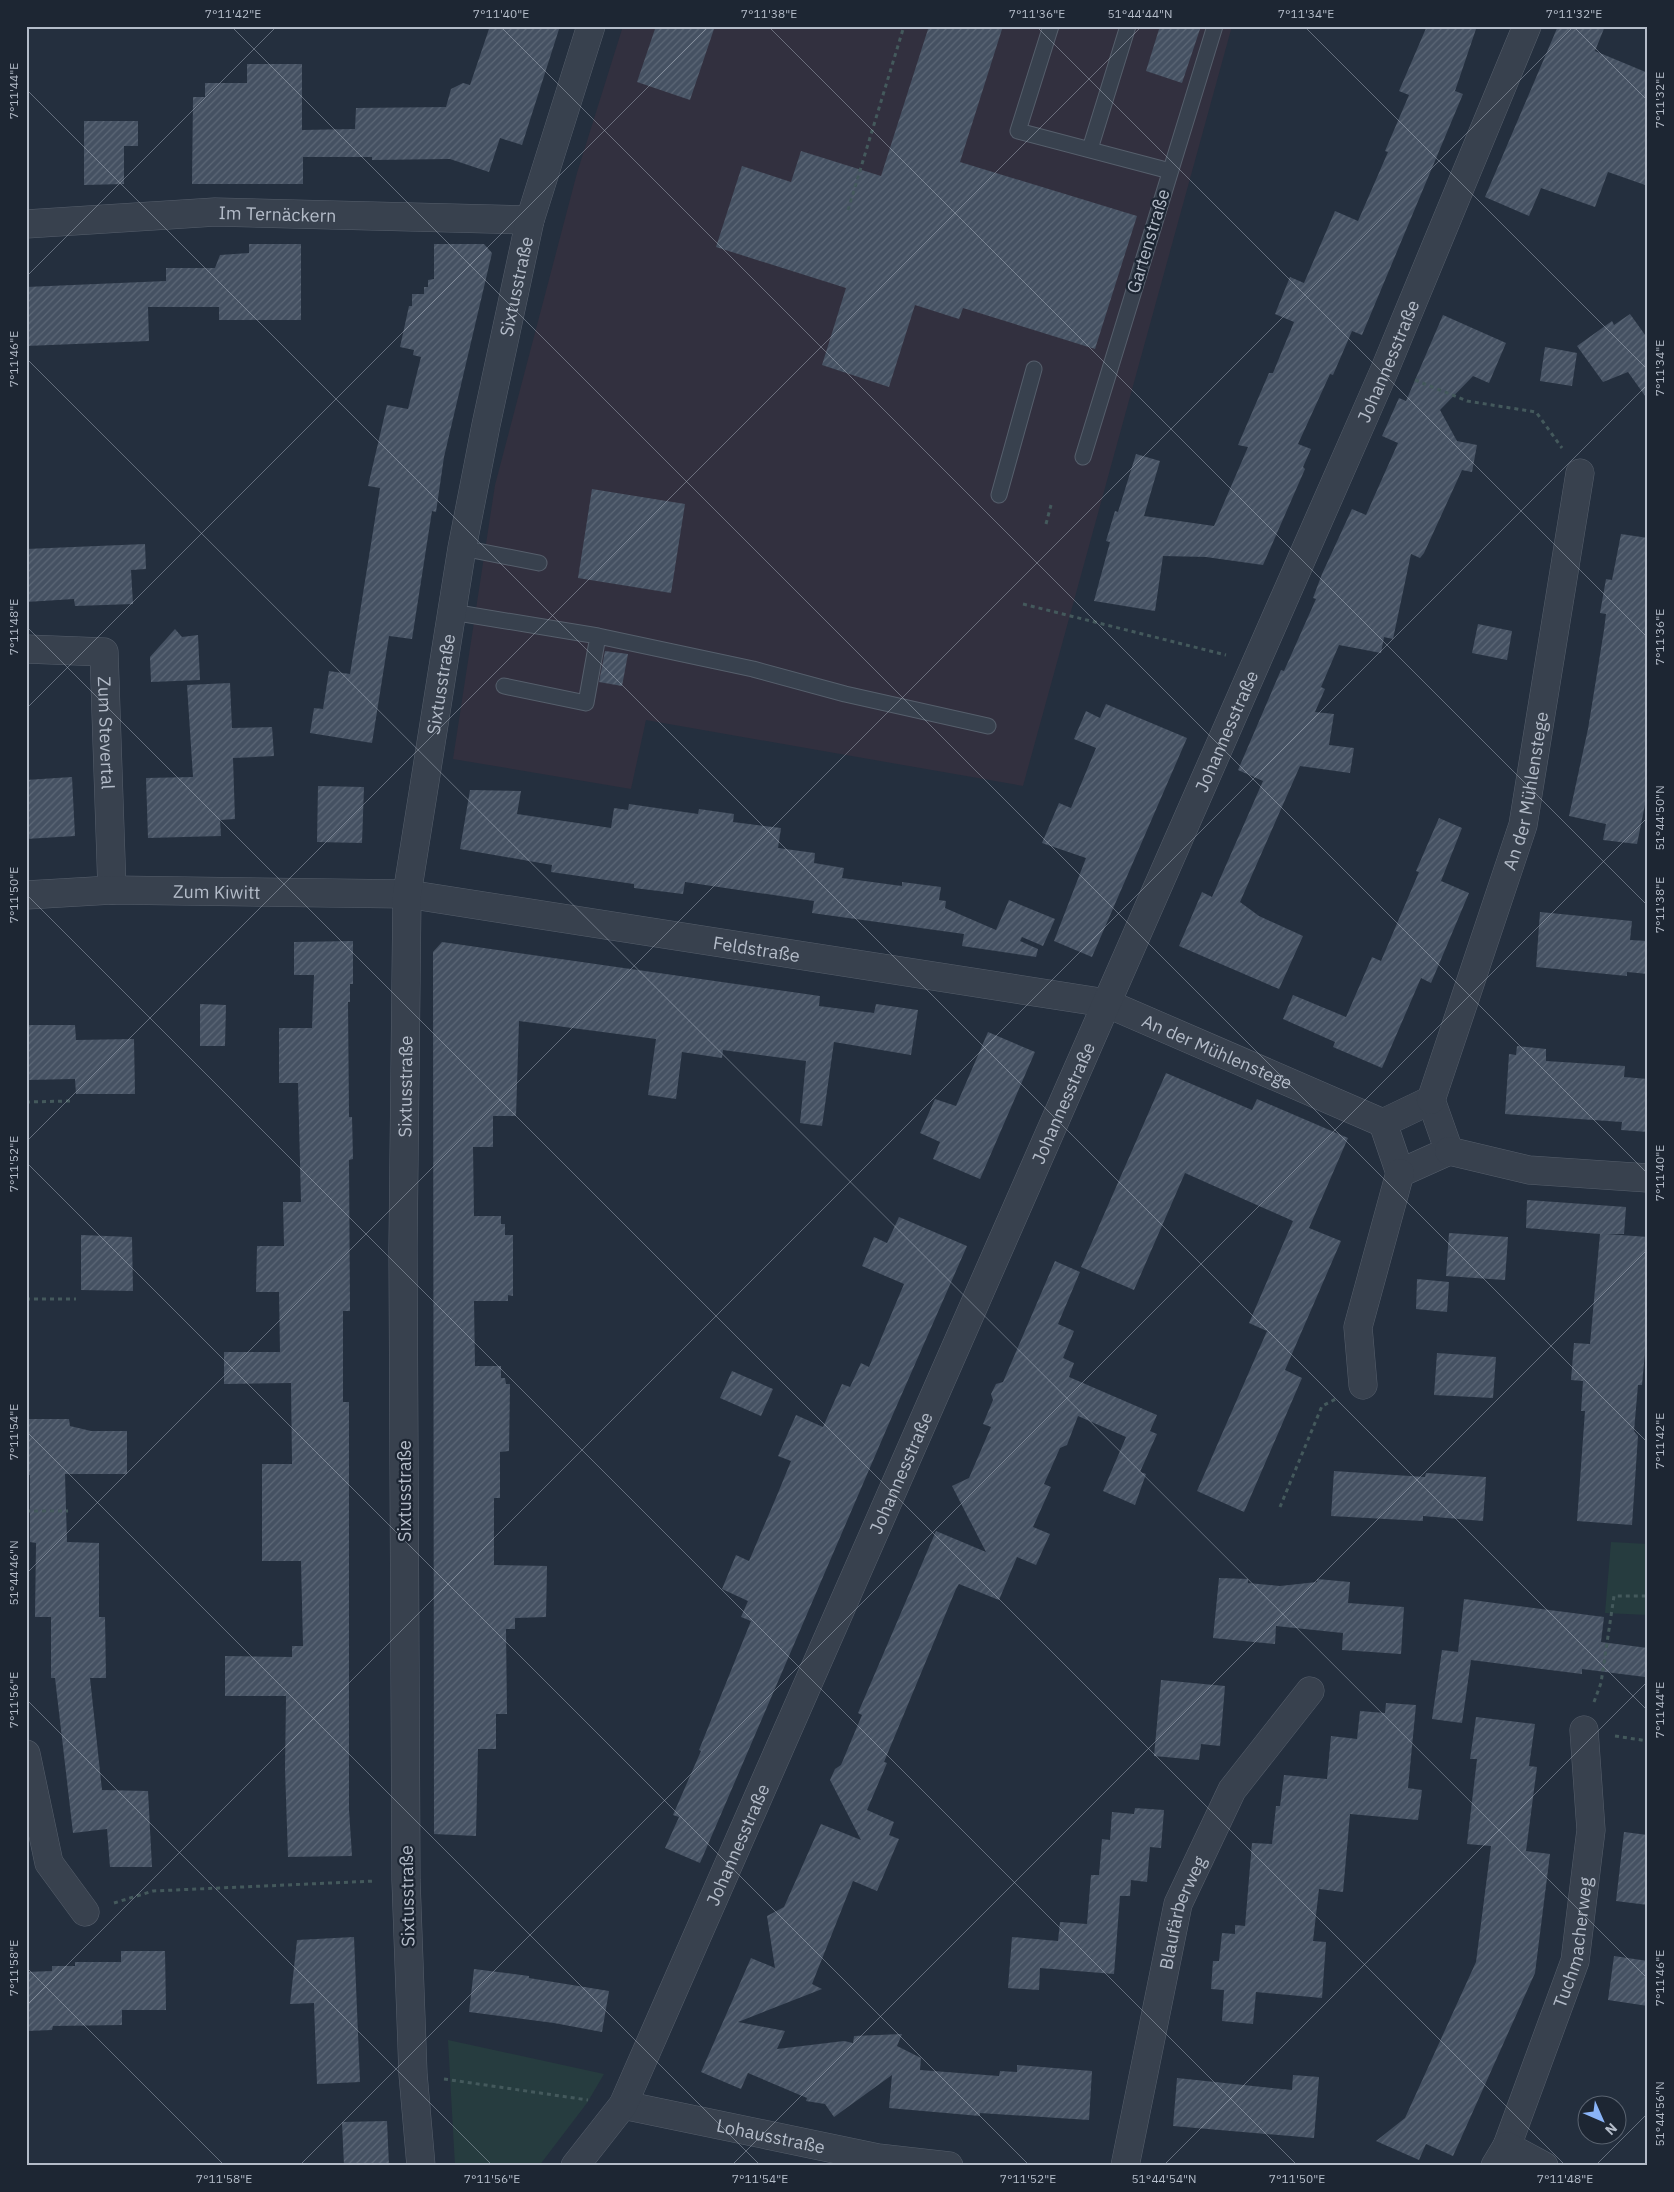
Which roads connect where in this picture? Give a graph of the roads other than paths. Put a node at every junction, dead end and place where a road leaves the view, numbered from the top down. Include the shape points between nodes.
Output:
1 (591, 26) edge
2 (1052, 26) edge
3 (1128, 26) edge
4 (1215, 26) edge
5 (1527, 26) edge
6 (1090, 149) junction
7 (1170, 171) junction
8 (530, 220) junction
9 (26, 224) edge
10 (1034, 369) dead end
11 (1082, 457) dead end
12 (1580, 473) road end
13 (999, 495) dead end
14 (462, 548) junction
15 (539, 563) dead end
16 (452, 612) junction
17 (598, 636) junction
18 (26, 649) edge
19 (504, 686) dead end
20 (988, 726) dead end
21 (112, 890) junction
22 (407, 894) junction
23 (26, 895) edge
24 (1106, 1003) junction
25 (1431, 1100) junction
26 (1383, 1124) junction
27 (1449, 1151) junction
28 (1400, 1173) junction
29 (1648, 1178) edge
30 (1363, 1385) road end
31 (1310, 1691) dead end
32 (1584, 1730) road end
33 (26, 1754) edge
34 (85, 1912) road end
35 (623, 2105) junction
36 (1501, 2156) edge
37 (877, 2162) edge
38 (421, 2166) edge
39 (575, 2166) edge
40 (950, 2166) edge
41 (1125, 2166) edge
42 (1544, 2166) edge

1 - 8 street, Sixtusstraße
2 - 6 lane via 1018,131
3 - 6 lane
4 - 7 lane, Gartenstraße
5 - 24 street, Johannesstraße via 1385,369
6 - 7 lane
7 - 11 lane, Gartenstraße
8 - 9 street, Im Ternäckern via 215,212
8 - 14 street, Sixtusstraße
10 - 13 lane
12 - 25 street, An der Mühlenstege via 1523,825
14 - 15 lane
14 - 16 street, Sixtusstraße
16 - 17 lane
16 - 22 street, Sixtusstraße
17 - 19 lane via 586,704
17 - 20 lane via 753,669 845,694
18 - 21 street, Zum Stevertal via 104,652
21 - 22 street, Zum Kiwitt
21 - 23 street, Zum Kiwitt
22 - 24 street, Feldstraße
22 - 38 street, Sixtusstraße via 403,1248 406,1880 413,2074
24 - 26 street, An der Mühlenstege
24 - 35 street, Johannesstraße
25 - 26 street
25 - 27 street
26 - 28 street
27 - 28 street
27 - 29 street via 1529,1170
28 - 30 street via 1358,1327
31 - 41 street, Blaufärberweg via 1232,1790 1178,1904
32 - 36 street, Tuchmacherweg via 1592,1830 1575,1961
33 - 34 street via 49,1862
35 - 37 street, Lohausstraße
35 - 39 street, Johannesstraße
36 - 42 street
37 - 40 street, Lohausstraße

